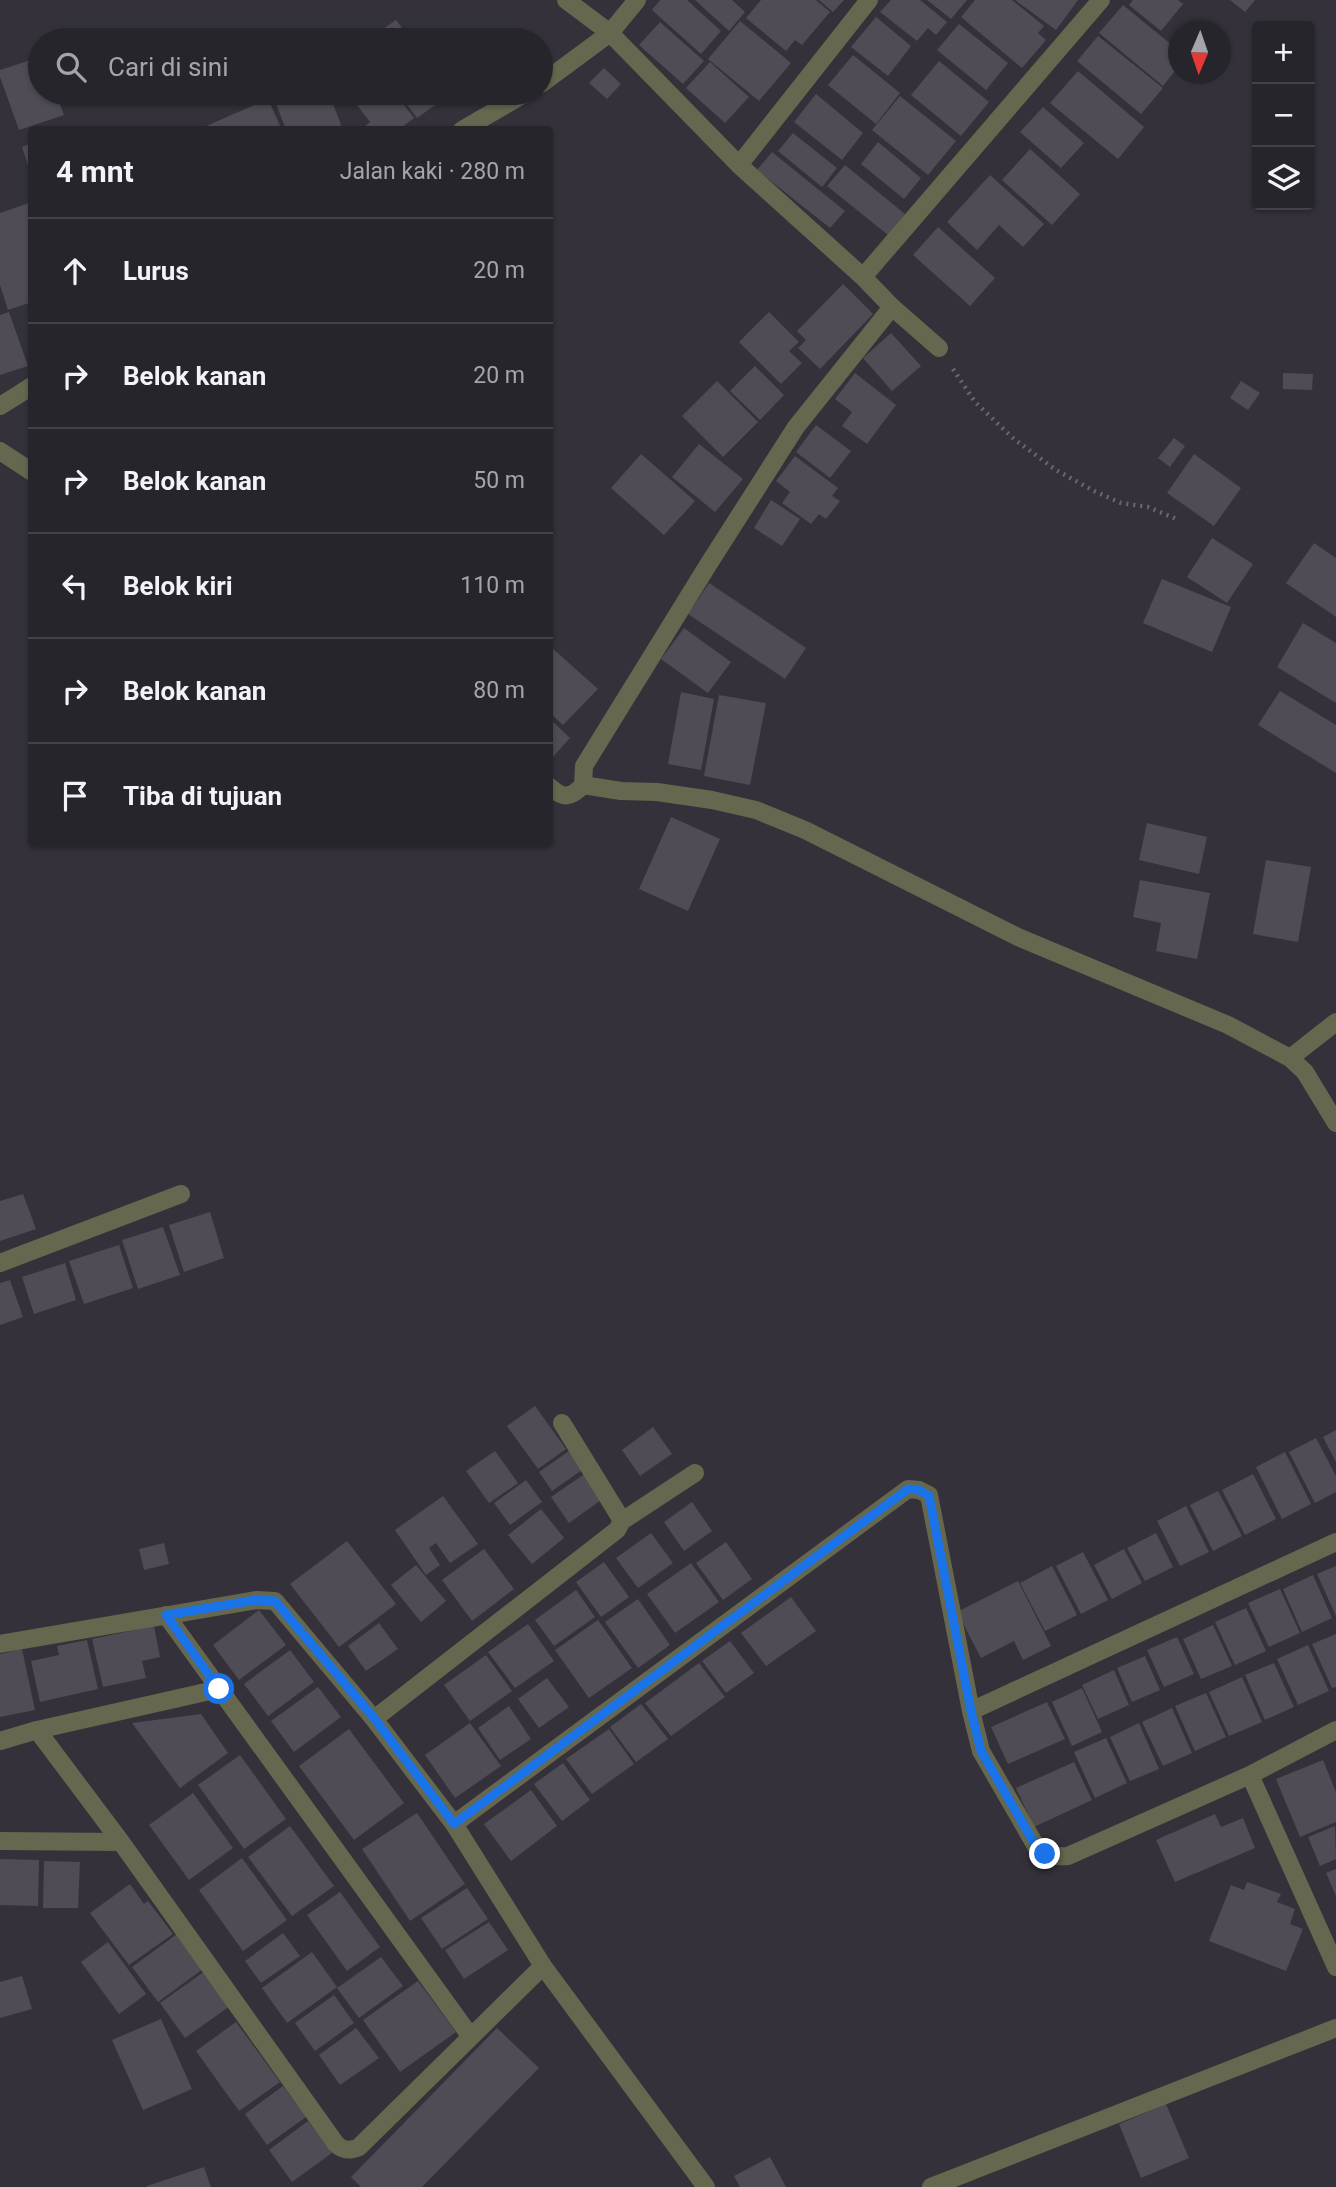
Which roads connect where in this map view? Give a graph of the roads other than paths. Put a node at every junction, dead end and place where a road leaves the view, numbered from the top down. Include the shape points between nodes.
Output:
1 (566, 0) edge
2 (638, 0) edge
3 (869, 0) edge
4 (1101, 0) edge
5 (610, 33) junction
6 (553, 75) edge
7 (505, 105) edge
8 (469, 126) edge
9 (740, 165) junction
10 (863, 277) junction
11 (892, 307) junction
12 (939, 348) road end
13 (28, 388) edge
14 (0, 405) edge
15 (0, 451) edge
16 (28, 469) edge
17 (583, 785) junction
18 (553, 790) edge
19 (1336, 1022) edge
20 (1290, 1058) junction
21 (1336, 1124) edge
22 (181, 1194) dead end
23 (0, 1263) edge
24 (562, 1423) dead end
25 (695, 1473) dead end
26 (622, 1521) junction
27 (1336, 1542) edge
28 (166, 1615) junction
29 (0, 1644) edge
30 (219, 1689) junction
31 (971, 1711) junction
32 (374, 1718) junction
33 (37, 1730) junction
34 (1336, 1730) edge
35 (0, 1741) edge
36 (1250, 1775) junction
37 (454, 1824) junction
38 (0, 1841) edge
39 (121, 1842) junction
40 (543, 1966) junction
41 (1336, 1967) edge
42 (1336, 2028) edge
43 (471, 2037) junction
44 (706, 2187) edge
45 (932, 2187) edge

1 - 5 street
2 - 5 street
3 - 9 street
4 - 10 street
5 - 6 street
5 - 9 street
7 - 8 street
9 - 10 street
10 - 11 street
11 - 12 street
11 - 17 street via 796,427 584,766
13 - 14 street
15 - 16 street
17 - 18 street via 563,796
17 - 20 street via 657,792 756,810 1018,937 1228,1025
19 - 20 street
20 - 21 street via 1305,1072
22 - 23 street
24 - 26 street
25 - 26 street
26 - 32 street via 617,1530
27 - 31 street
28 - 29 street
28 - 30 street
28 - 32 street via 275,1601
30 - 33 street
30 - 43 street
31 - 36 street via 981,1751 1037,1848 1054,1857 1068,1856
31 - 37 street via 929,1496 908,1489
32 - 37 street
33 - 35 street
33 - 39 street
34 - 36 street
36 - 41 street
37 - 40 street
38 - 39 street
39 - 43 street via 341,2148 359,2147
40 - 43 street
40 - 44 street
42 - 45 street

